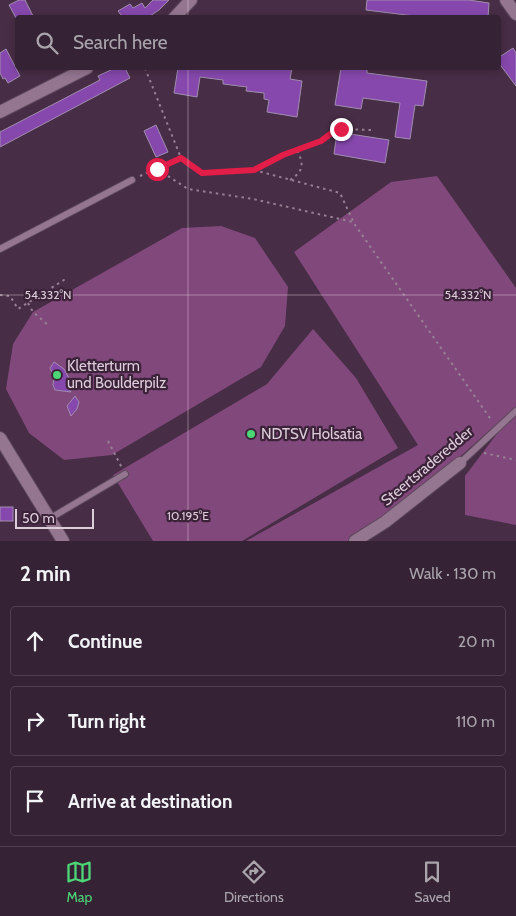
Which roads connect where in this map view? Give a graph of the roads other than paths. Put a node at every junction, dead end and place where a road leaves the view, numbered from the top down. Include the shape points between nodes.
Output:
1 (191, 0) edge
2 (506, 0) edge
3 (516, 14) edge
4 (177, 15) edge
5 (83, 70) edge
6 (0, 112) edge
7 (132, 180) road end
8 (0, 249) edge
9 (516, 411) edge
10 (0, 438) edge
11 (460, 463) joint
12 (125, 474) road end
13 (49, 519) junction
14 (63, 541) edge
15 (356, 541) edge

1 - 4 street
2 - 3 street
5 - 6 street
7 - 8 lane
9 - 11 lane, Steertsraderedder
10 - 13 street
11 - 15 street, Steertsraderedder
12 - 13 lane
13 - 14 street

